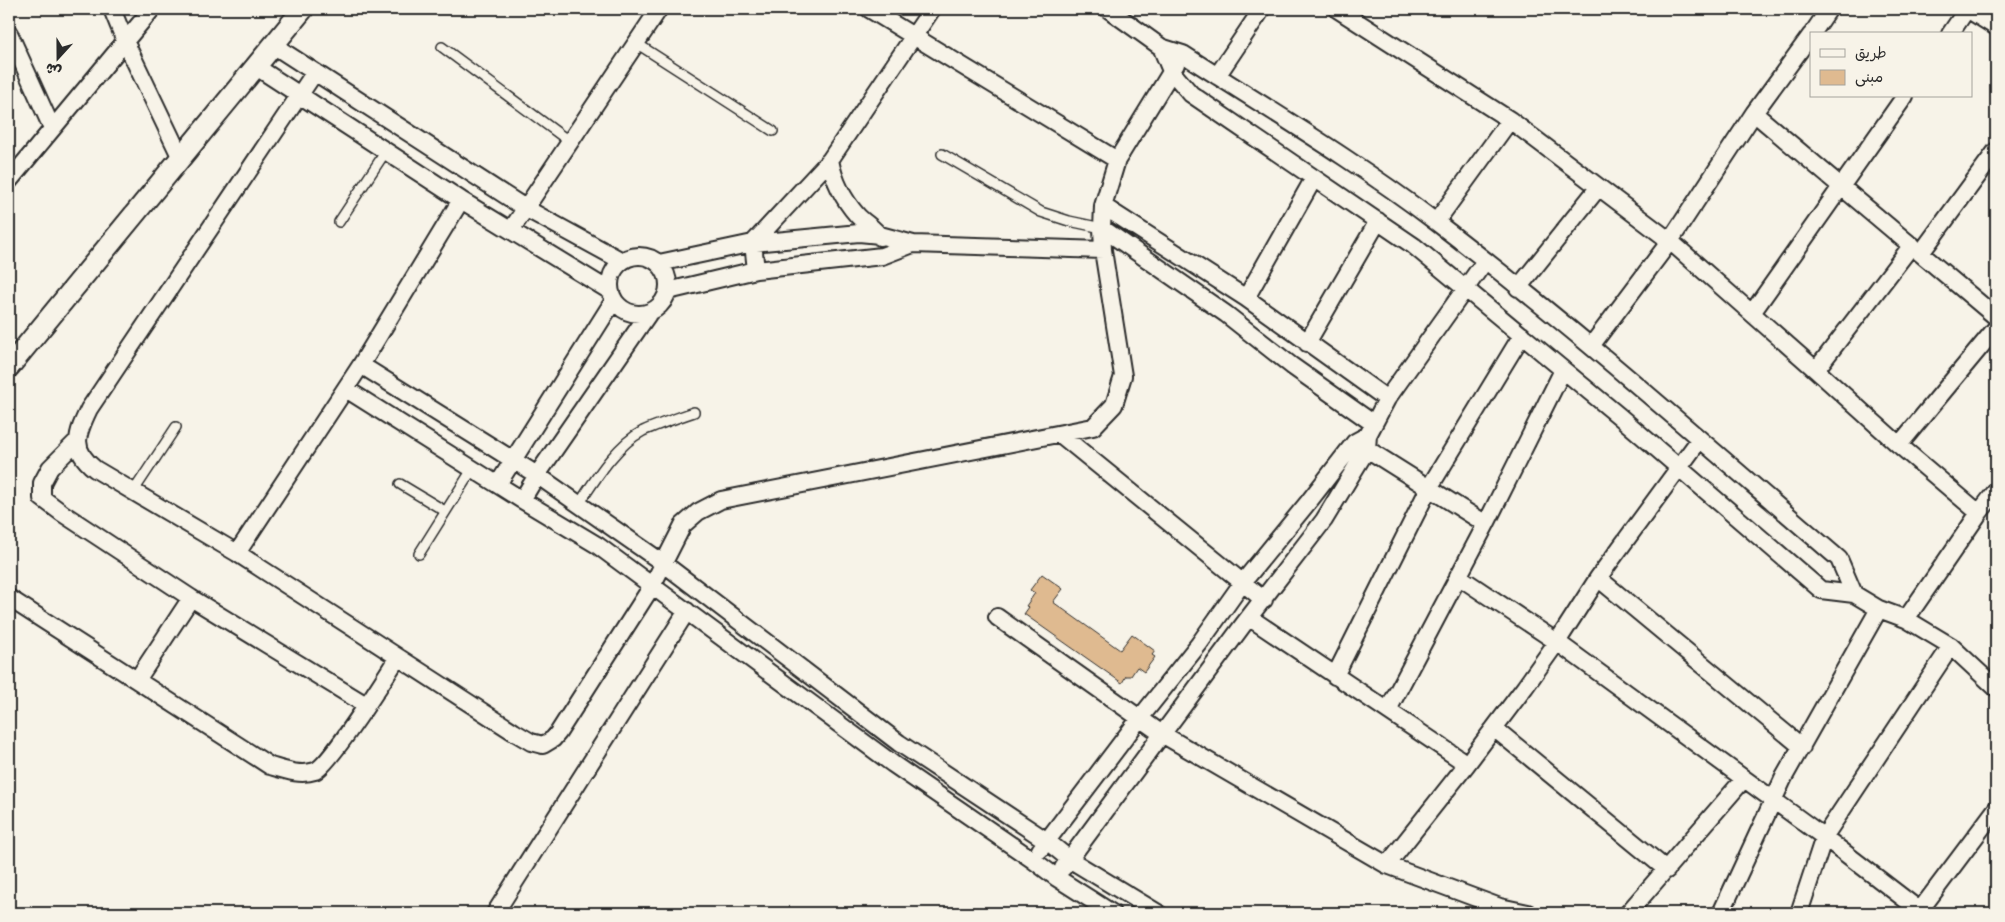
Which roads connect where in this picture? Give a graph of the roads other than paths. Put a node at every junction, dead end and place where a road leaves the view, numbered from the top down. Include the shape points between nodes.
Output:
1 (112, 9) edge
2 (152, 9) edge
3 (303, 9) edge
4 (659, 9) edge
5 (869, 9) edge
6 (932, 9) edge
7 (1108, 9) edge
8 (1262, 9) edge
9 (1337, 9) edge
10 (1829, 9) edge
11 (1967, 9) edge
12 (1996, 27) edge
13 (1813, 32) edge
14 (1951, 32) edge
15 (9, 33) edge
16 (913, 37) junction
17 (1810, 37) edge
18 (125, 42) junction
19 (636, 43) junction
20 (273, 45) junction
21 (442, 47) dead end
22 (1161, 47) junction
23 (1183, 54) junction
24 (255, 66) junction
25 (1171, 71) junction
26 (315, 72) junction
27 (1217, 76) junction
28 (300, 94) junction
29 (1904, 98) edge
30 (1754, 113) junction
31 (1510, 120) junction
32 (52, 128) junction
33 (773, 131) dead end
34 (570, 142) junction
35 (386, 151) junction
36 (1996, 151) edge
37 (942, 154) dead end
38 (180, 156) junction
39 (830, 160) junction
40 (1116, 160) junction
41 (1314, 178) junction
42 (9, 181) edge
43 (1842, 187) junction
44 (1598, 188) junction
45 (461, 200) junction
46 (1103, 206) junction
47 (525, 208) junction
48 (339, 222) dead end
49 (1378, 222) junction
50 (1436, 222) junction
51 (1102, 228) junction
52 (511, 230) junction
53 (880, 235) junction
54 (1670, 241) junction
55 (753, 243) junction
56 (913, 244) junction
57 (1916, 249) junction
58 (1103, 250) junction
59 (882, 256) junction
60 (622, 261) junction
61 (1485, 261) junction
62 (658, 263) junction
63 (756, 270) junction
64 (1467, 288) junction
65 (1518, 288) junction
66 (668, 291) junction
67 (612, 295) junction
68 (1246, 298) junction
69 (649, 312) junction
70 (1752, 313) junction
71 (1996, 317) edge
72 (1996, 328) edge
73 (1522, 336) junction
74 (1307, 343) junction
75 (1591, 346) junction
76 (361, 365) junction
77 (9, 366) edge
78 (1563, 370) junction
79 (1816, 370) junction
80 (346, 389) junction
81 (1386, 399) junction
82 (694, 412) dead end
83 (176, 427) dead end
84 (1060, 434) junction
85 (1366, 437) junction
86 (1700, 439) junction
87 (77, 441) junction
88 (1899, 445) junction
89 (513, 460) junction
90 (473, 468) junction
91 (1678, 468) junction
92 (537, 475) junction
93 (400, 484) dead end
94 (498, 484) junction
95 (1428, 488) junction
96 (1996, 491) edge
97 (133, 492) junction
98 (522, 500) junction
99 (579, 504) junction
100 (446, 511) junction
101 (1979, 513) junction
102 (1486, 524) junction
103 (237, 553) junction
104 (419, 554) dead end
105 (663, 563) junction
106 (1458, 576) junction
107 (1598, 578) junction
108 (1243, 582) junction
109 (652, 586) junction
110 (1854, 594) junction
111 (9, 598) edge
112 (191, 598) junction
113 (1264, 600) junction
114 (1879, 609) junction
115 (687, 611) junction
116 (997, 618) dead end
117 (1250, 618) junction
118 (1906, 618) junction
119 (1557, 642) junction
120 (1952, 646) junction
121 (398, 657) junction
122 (1335, 676) junction
123 (136, 680) junction
124 (1996, 688) edge
125 (366, 705) junction
126 (1388, 710) junction
127 (1140, 718) junction
128 (1494, 728) junction
129 (1162, 734) junction
130 (1802, 747) junction
131 (1468, 764) junction
132 (1743, 780) junction
133 (1773, 800) junction
134 (1996, 808) edge
135 (1824, 837) junction
136 (1047, 841) junction
137 (1069, 859) junction
138 (1033, 860) junction
139 (1387, 865) junction
140 (1666, 870) junction
141 (1057, 878) junction
142 (1501, 910) edge
143 (1920, 912) edge
144 (495, 913) edge
145 (1112, 913) edge
146 (1158, 913) edge
147 (1528, 913) edge
148 (1628, 913) edge
149 (1721, 913) edge
150 (1798, 913) edge

1 - 18 street
2 - 18 street
3 - 20 street
4 - 19 street
5 - 16 street
6 - 16 street
7 - 22 street
8 - 27 street
9 - 31 street
10 - 13 street
11 - 12 street
11 - 14 street
15 - 32 street
16 - 39 street
16 - 40 street
17 - 30 street
18 - 32 street
18 - 38 street
19 - 33 lane
19 - 34 street
20 - 24 street
20 - 26 street
21 - 34 lane
22 - 23 street
22 - 25 street
23 - 25 street
23 - 27 street
24 - 28 street
24 - 38 street
25 - 40 street
25 - 41 street via 1191,94
26 - 28 street
26 - 47 street
27 - 50 street via 1337,152
28 - 35 street
28 - 87 street via 88,409
29 - 43 street
30 - 43 street
30 - 54 street
31 - 44 street
31 - 50 street
32 - 42 street
34 - 47 street
35 - 45 street
35 - 48 lane
36 - 57 street
37 - 51 lane via 1041,212 1068,222
38 - 77 street
39 - 53 street via 834,179 847,202
39 - 55 street
40 - 46 street
41 - 49 street
41 - 68 street
43 - 57 street
43 - 70 street
44 - 54 street
44 - 65 street
45 - 52 street
45 - 76 street
46 - 51 street
46 - 68 street
47 - 52 street
47 - 60 street
49 - 64 street
49 - 74 street
50 - 61 street
51 - 58 street
51 - 85 street via 1226,314 1292,366
52 - 67 street
53 - 55 street via 859,233
53 - 56 street
53 - 59 street
54 - 70 street
54 - 75 street
55 - 62 street
55 - 63 street
56 - 58 street
56 - 59 street
57 - 71 street
57 - 79 street
58 - 84 street via 1123,376 1114,405 1093,427
59 - 63 street
60 - 62 street via 640,256
60 - 67 street via 611,274
61 - 64 street
61 - 65 street
62 - 66 street via 665,271
63 - 66 street
64 - 73 street
64 - 81 street
65 - 75 street
66 - 69 street via 658,308
67 - 69 street via 620,308 639,314
67 - 89 street
68 - 74 street
69 - 92 street
70 - 79 street
72 - 88 street
73 - 78 street
73 - 95 street
74 - 81 street
75 - 86 street
76 - 80 street
76 - 89 street
78 - 91 street
78 - 102 street
79 - 88 street
80 - 90 street
80 - 103 street
81 - 85 street
82 - 99 lane via 641,432 625,444
83 - 97 lane
84 - 105 street via 721,500 698,512 683,525
84 - 108 street
85 - 95 street
85 - 108 street
85 - 113 street via 1324,520
86 - 91 street
86 - 110 street via 1838,559
87 - 97 street via 80,454 86,461
87 - 112 street via 50,468 42,483 42,498
88 - 101 street
89 - 92 street
89 - 94 street
90 - 94 street
90 - 100 lane
91 - 107 street
91 - 110 street via 1820,590
92 - 98 street
92 - 99 street
93 - 100 lane
94 - 98 street
95 - 102 street
95 - 122 street
96 - 101 street
97 - 103 street
98 - 109 street via 597,546
99 - 105 street
100 - 104 lane
101 - 118 street
102 - 106 street
103 - 121 street
105 - 109 street
105 - 136 street via 899,743
106 - 119 street
106 - 126 street
107 - 119 street
107 - 130 street
108 - 113 street
108 - 127 street via 1200,644
109 - 115 street
109 - 121 street via 549,743 531,742
110 - 114 street
111 - 123 street
112 - 123 street
112 - 125 street
113 - 117 street
114 - 118 street
114 - 130 street
115 - 138 street via 870,747
115 - 144 street
116 - 127 street
117 - 122 street
117 - 129 street
118 - 120 street
119 - 128 street
119 - 132 street
120 - 124 street
120 - 135 street
121 - 125 street
122 - 126 street
123 - 125 street via 270,766 293,773 316,771 333,753
126 - 131 street
127 - 129 street
127 - 136 street
128 - 131 street
128 - 140 street
129 - 137 street
129 - 139 street
130 - 133 street
131 - 139 street
132 - 133 street
132 - 140 street
133 - 135 street
133 - 149 street
134 - 143 street
135 - 143 street
135 - 150 street
136 - 137 street
136 - 138 street
137 - 141 street
137 - 146 street
138 - 141 street
139 - 142 street
140 - 148 street
141 - 145 street
142 - 147 street

